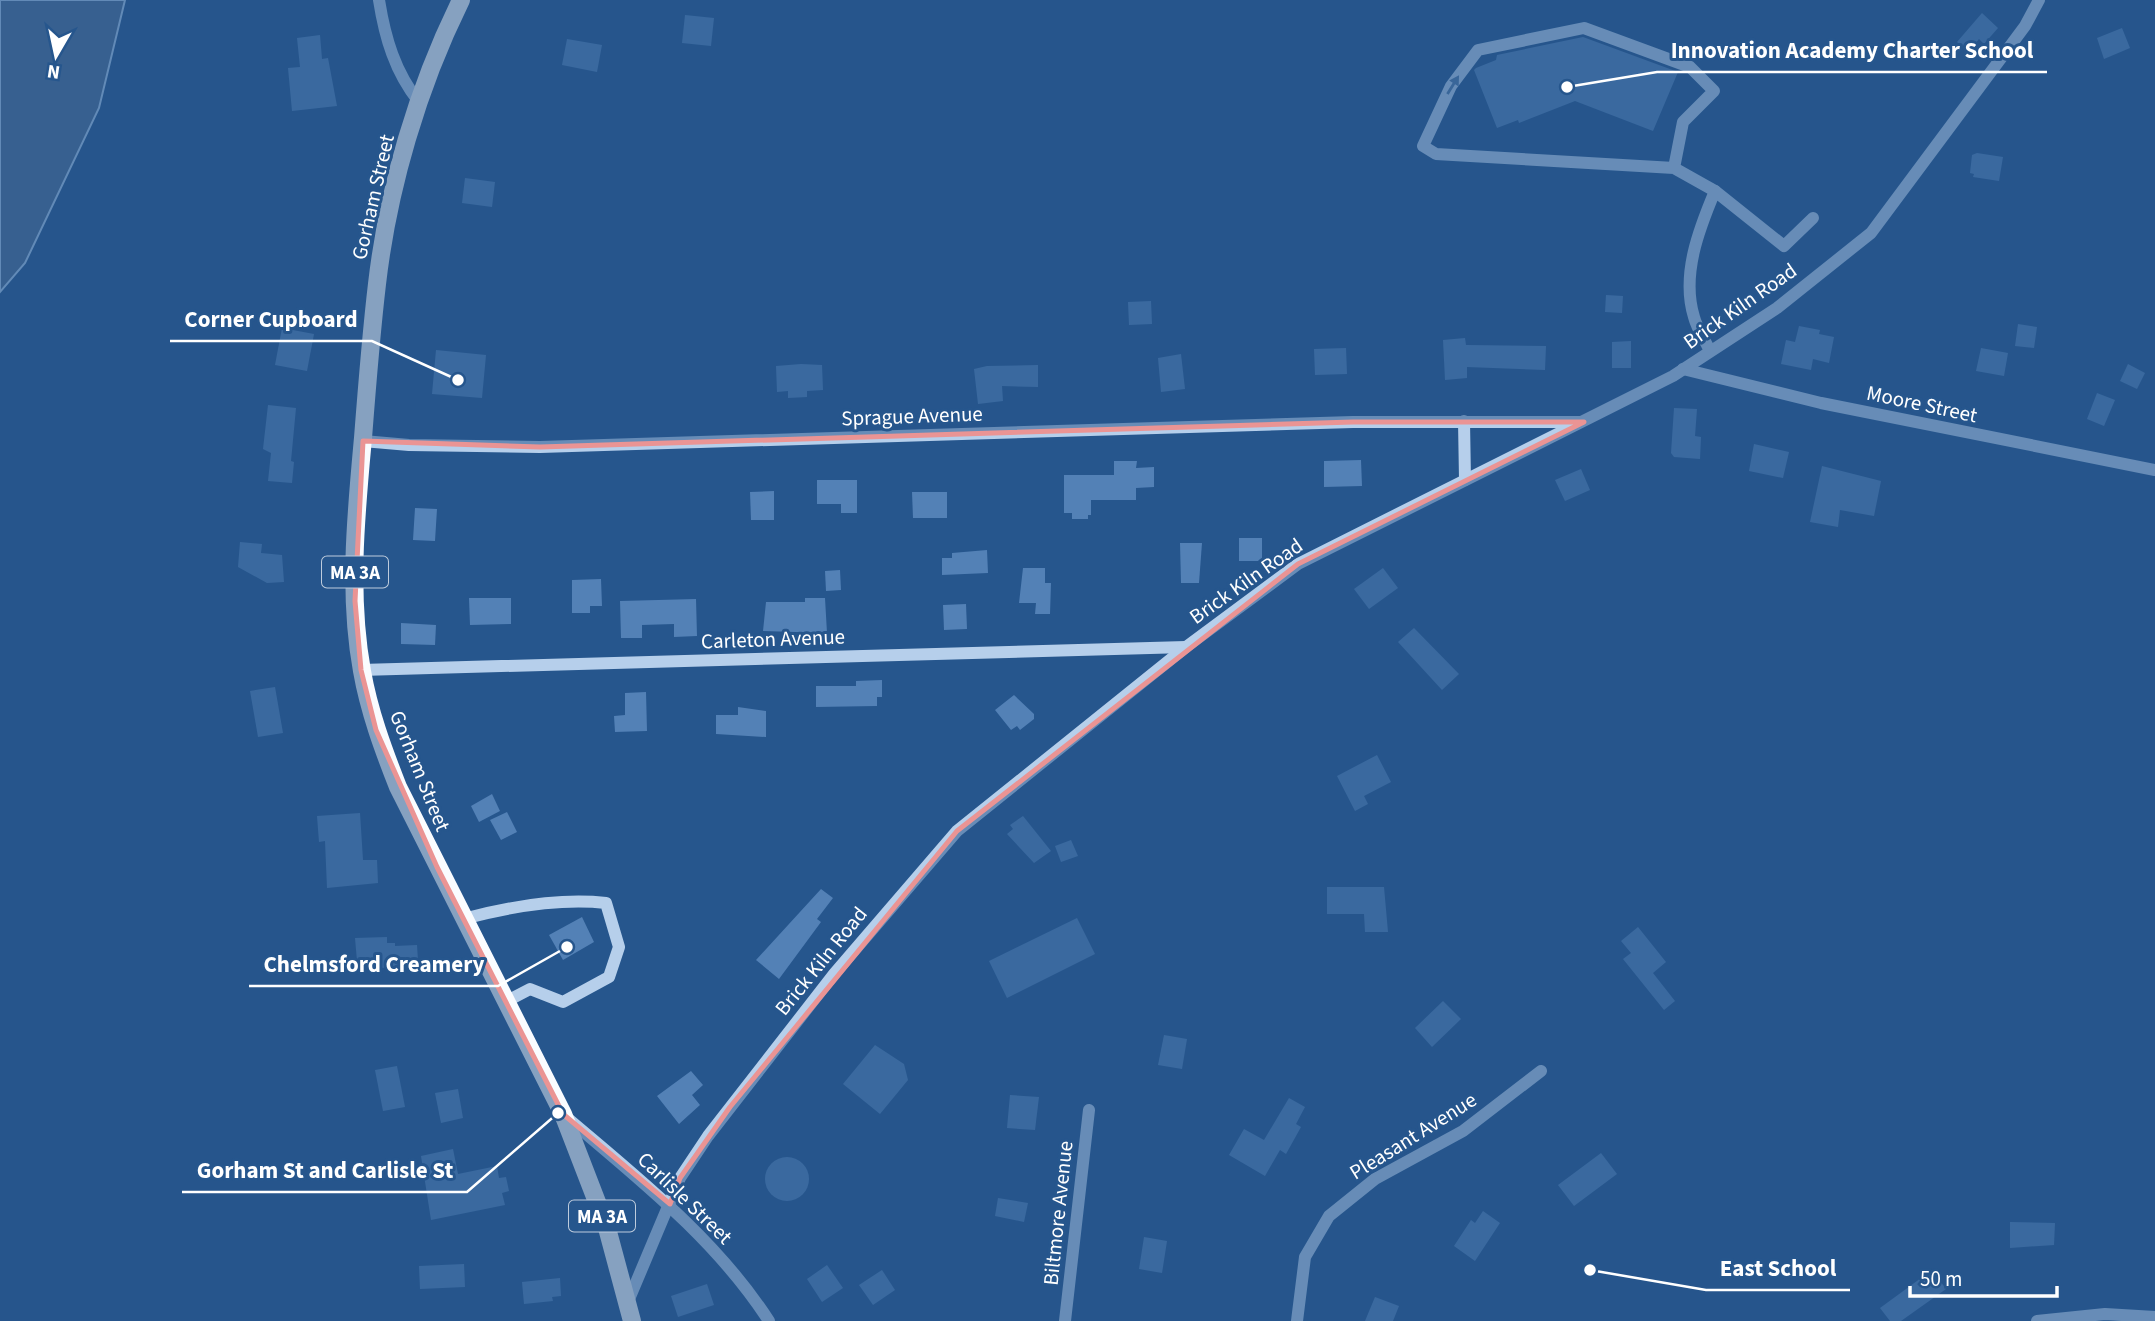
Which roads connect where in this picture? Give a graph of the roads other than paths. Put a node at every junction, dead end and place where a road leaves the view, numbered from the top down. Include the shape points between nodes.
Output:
1 (379, 0) edge
2 (461, 0) edge
3 (2039, 0) edge
4 (419, 102) junction
5 (1674, 168) junction
6 (1715, 191) junction
7 (1813, 218) dead end
8 (1710, 351) junction
9 (1683, 369) junction
10 (1464, 421) junction
11 (1584, 422) junction
12 (363, 441) junction
13 (2155, 470) edge
14 (1465, 480) junction
15 (1186, 647) junction
16 (361, 670) junction
17 (463, 919) junction
18 (505, 1002) junction
19 (1541, 1071) dead end
20 (1089, 1110) dead end
21 (563, 1114) junction
22 (670, 1204) junction
23 (629, 1313) edge
24 (2155, 1317) edge
25 (769, 1321) edge
26 (1065, 1321) edge
27 (1297, 1321) edge
28 (2037, 1321) edge

1 - 4 street via 401,78
2 - 4 main road, Gorham Street / MA 3A
3 - 8 street, Brick Kiln Road via 2025,26 1871,233 1777,308
4 - 12 main road, Gorham Street / MA 3A via 377,282
5 -> 5 street via 1436,154 1423,146 1451,86 1478,50 1584,28 1690,67 1714,91 1683,122
5 - 6 street
6 - 7 street via 1784,246
6 - 8 street via 1690,268 1693,316
8 - 9 street, Brick Kiln Road
9 - 11 street, Brick Kiln Road
9 - 13 street, Moore Street via 1821,403
10 - 11 street, Sprague Avenue
10 - 12 street, Sprague Avenue via 540,447
10 - 14 street
11 - 14 street, Brick Kiln Road
12 - 16 main road, Gorham Street / MA 3A via 355,534
14 - 15 street, Brick Kiln Road via 1298,564
15 - 16 street, Carleton Avenue
15 - 22 street, Brick Kiln Road via 957,831 834,974 730,1107 680,1178
16 - 17 main road, Gorham Street / MA 3A via 376,730 398,787
17 - 18 main road, Gorham Street / MA 3A
17 - 18 street via 584,901 606,903 619,947 609,977 564,1002 530,989
18 - 21 main road, Gorham Street / MA 3A
19 - 27 street, Pleasant Avenue via 1463,1131 1375,1179 1329,1216 1305,1257
20 - 26 street, Biltmore Avenue
21 - 22 street, Carlisle Street
21 - 23 main road, Gorham Street / MA 3A via 607,1228
22 - 23 street, Brick Kiln Road
22 - 25 street, Carlisle Street
24 - 28 street via 2105,1314

